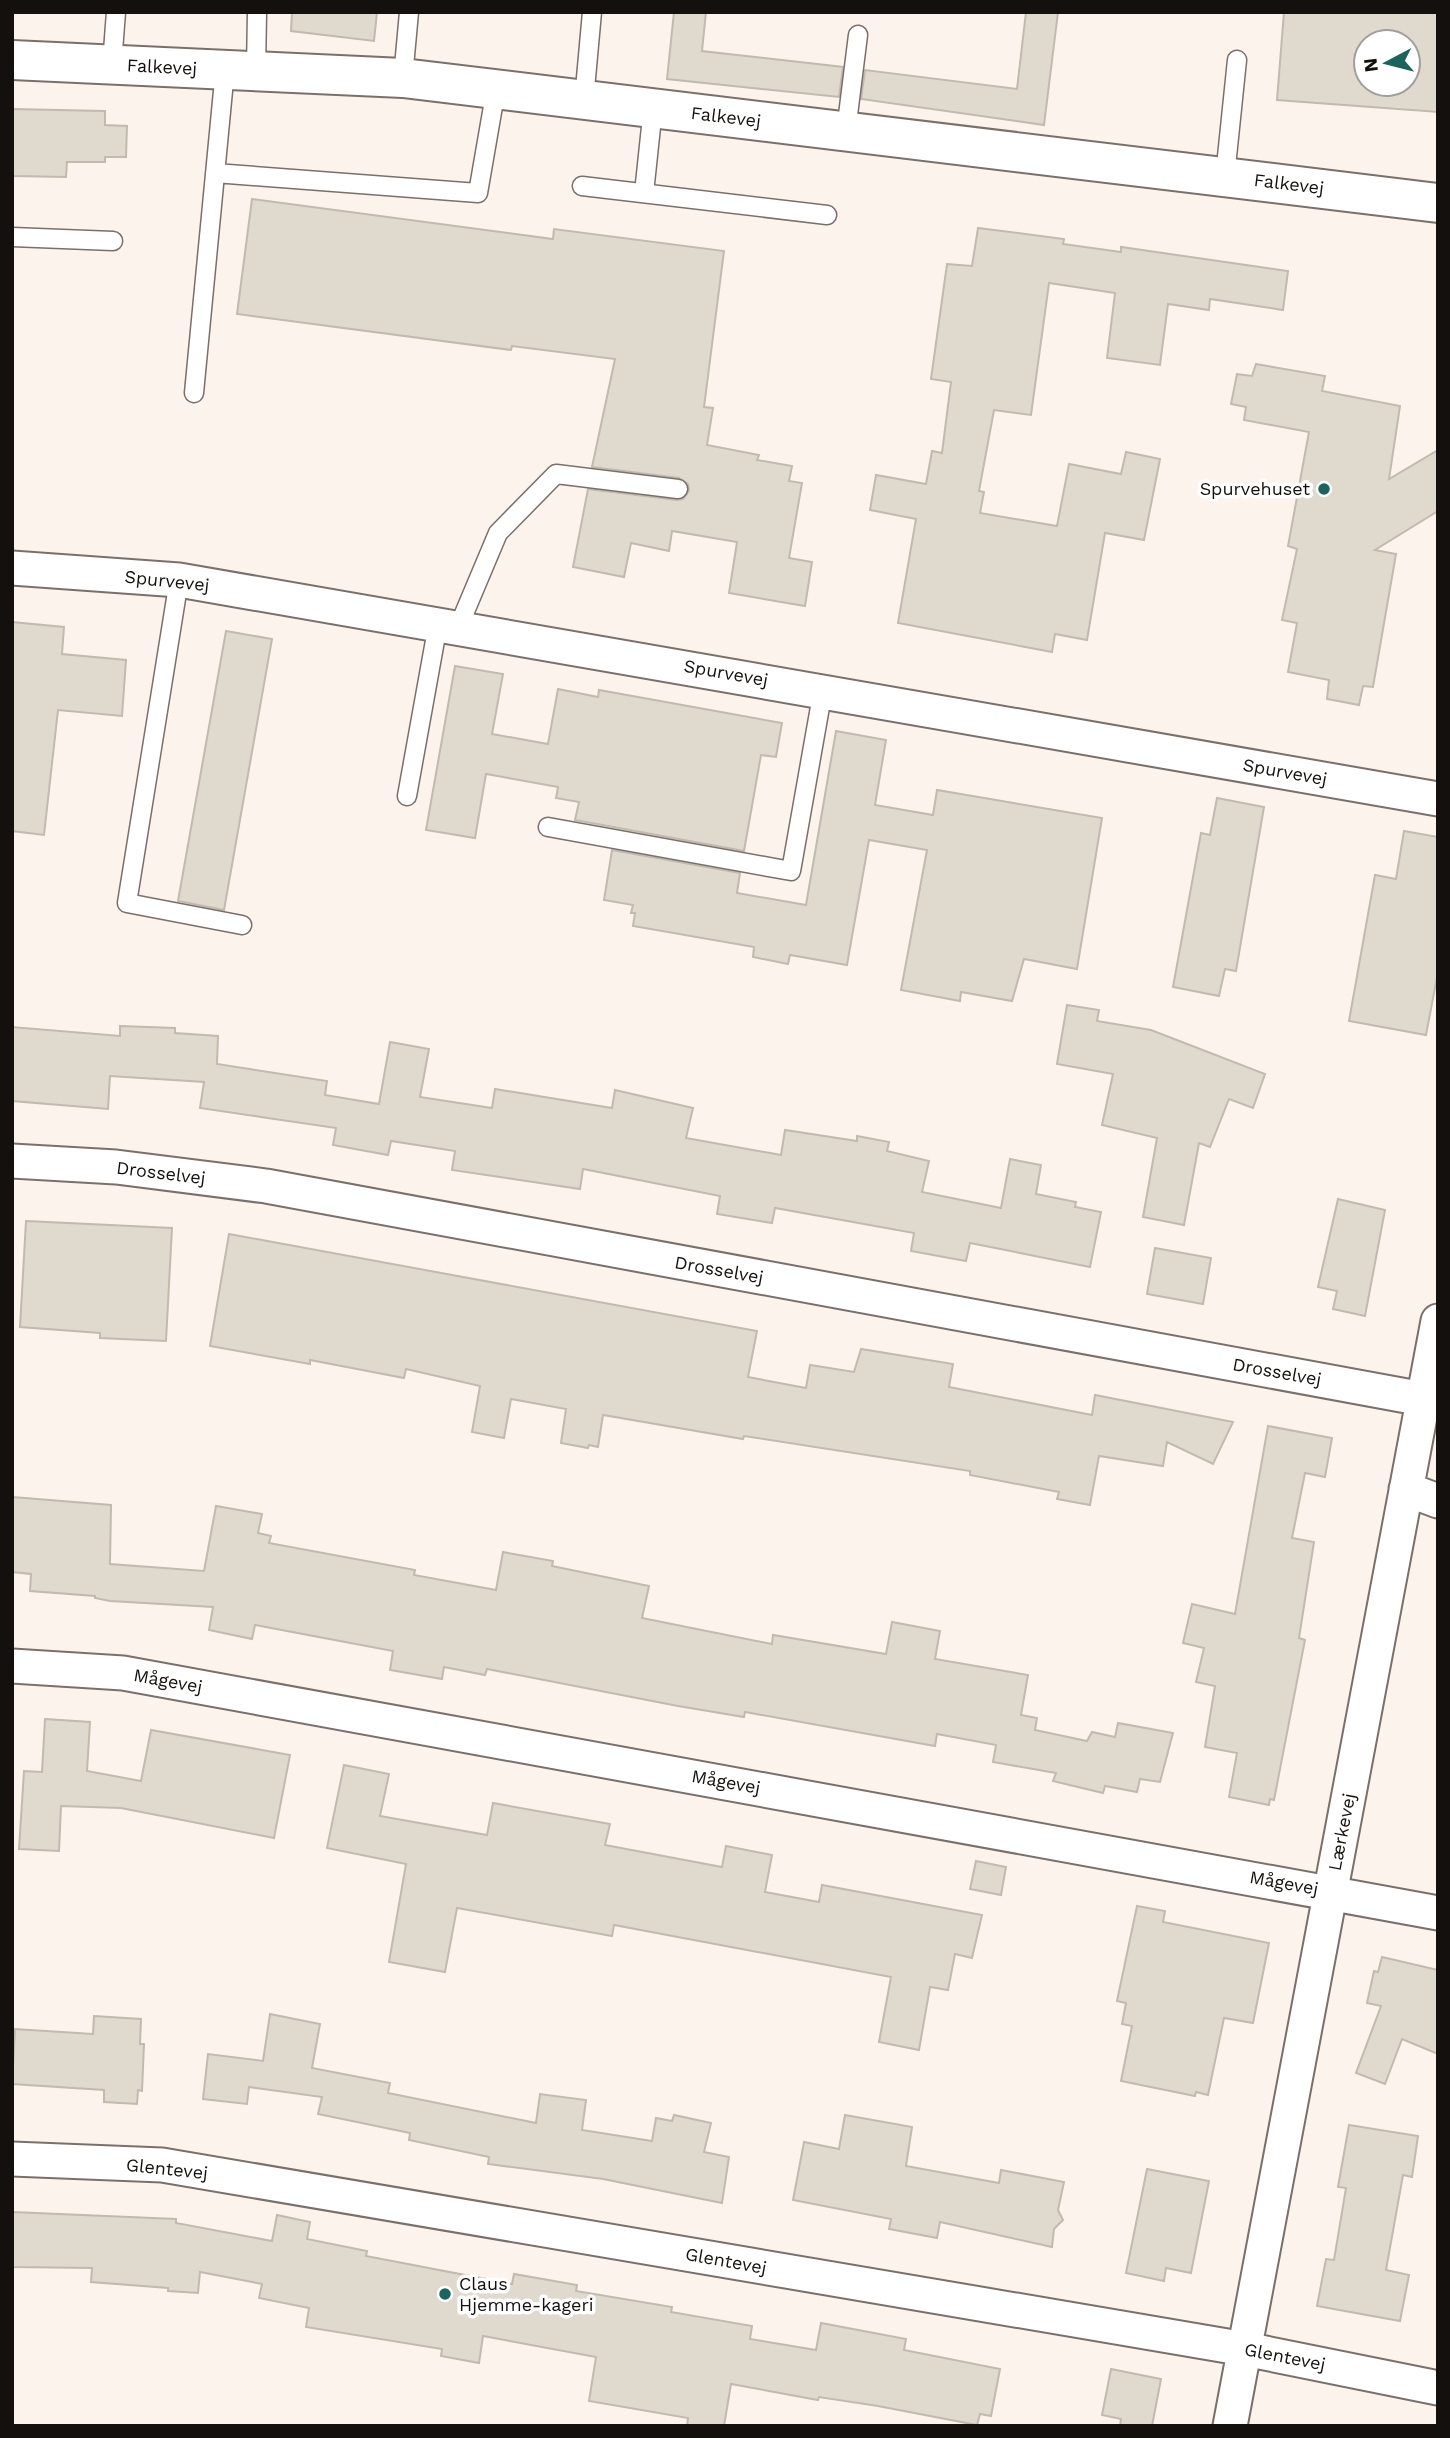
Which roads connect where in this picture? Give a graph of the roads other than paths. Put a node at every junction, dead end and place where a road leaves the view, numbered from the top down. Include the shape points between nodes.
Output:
1 (116, 12) edge
2 (257, 12) edge
3 (409, 12) edge
4 (593, 12) edge
5 (858, 35) dead end
6 (12, 60) edge
7 (1237, 60) dead end
8 (112, 64) junction
9 (240, 70) junction
10 (403, 78) junction
11 (496, 89) junction
12 (584, 100) junction
13 (653, 108) junction
14 (846, 131) junction
15 (215, 173) junction
16 (1225, 176) junction
17 (582, 186) dead end
18 (644, 193) junction
19 (1438, 203) edge
20 (827, 215) dead end
21 (12, 237) edge
22 (113, 242) dead end
23 (194, 393) dead end
24 (678, 489) dead end
25 (12, 568) edge
26 (178, 580) junction
27 (448, 626) junction
28 (823, 690) junction
29 (407, 796) dead end
30 (1438, 799) edge
31 (548, 827) dead end
32 (242, 925) dead end
33 (12, 1161) edge
34 (1438, 1321) edge
35 (1423, 1399) junction
36 (1406, 1489) junction
37 (1438, 1501) edge
38 (12, 1666) edge
39 (1331, 1891) junction
40 (1438, 1913) edge
41 (12, 2159) edge
42 (1245, 2349) junction
43 (1438, 2388) edge
44 (1230, 2426) edge

1 - 8 lane
2 - 9 lane
3 - 10 lane
4 - 12 lane
5 - 14 lane
6 - 8 street, Falkevej
7 - 16 lane
8 - 9 street, Falkevej
9 - 10 street, Falkevej
9 - 15 lane
10 - 11 street, Falkevej
11 - 12 street, Falkevej
11 - 15 lane via 478,192
12 - 13 street, Falkevej
13 - 14 street, Falkevej
13 - 18 lane
14 - 16 street, Falkevej
15 - 23 lane
16 - 19 street, Falkevej
17 - 18 lane
18 - 20 lane
21 - 22 lane
24 - 27 lane via 556,474 498,533
25 - 26 street, Spurvevej
26 - 27 street, Spurvevej
26 - 32 lane via 127,903
27 - 28 street, Spurvevej
27 - 29 lane
28 - 30 street, Spurvevej
28 - 31 lane via 791,871
33 - 35 street, Drosselvej via 116,1167 266,1186
34 - 35 street, Lærkevej
35 - 36 street, Lærkevej
36 - 37 street
36 - 39 street, Lærkevej
38 - 39 street, Mågevej via 123,1673
39 - 40 street, Mågevej
39 - 42 street, Lærkevej
41 - 42 street, Glentevej via 162,2165
42 - 43 street, Glentevej
42 - 44 street, Lærkevej

